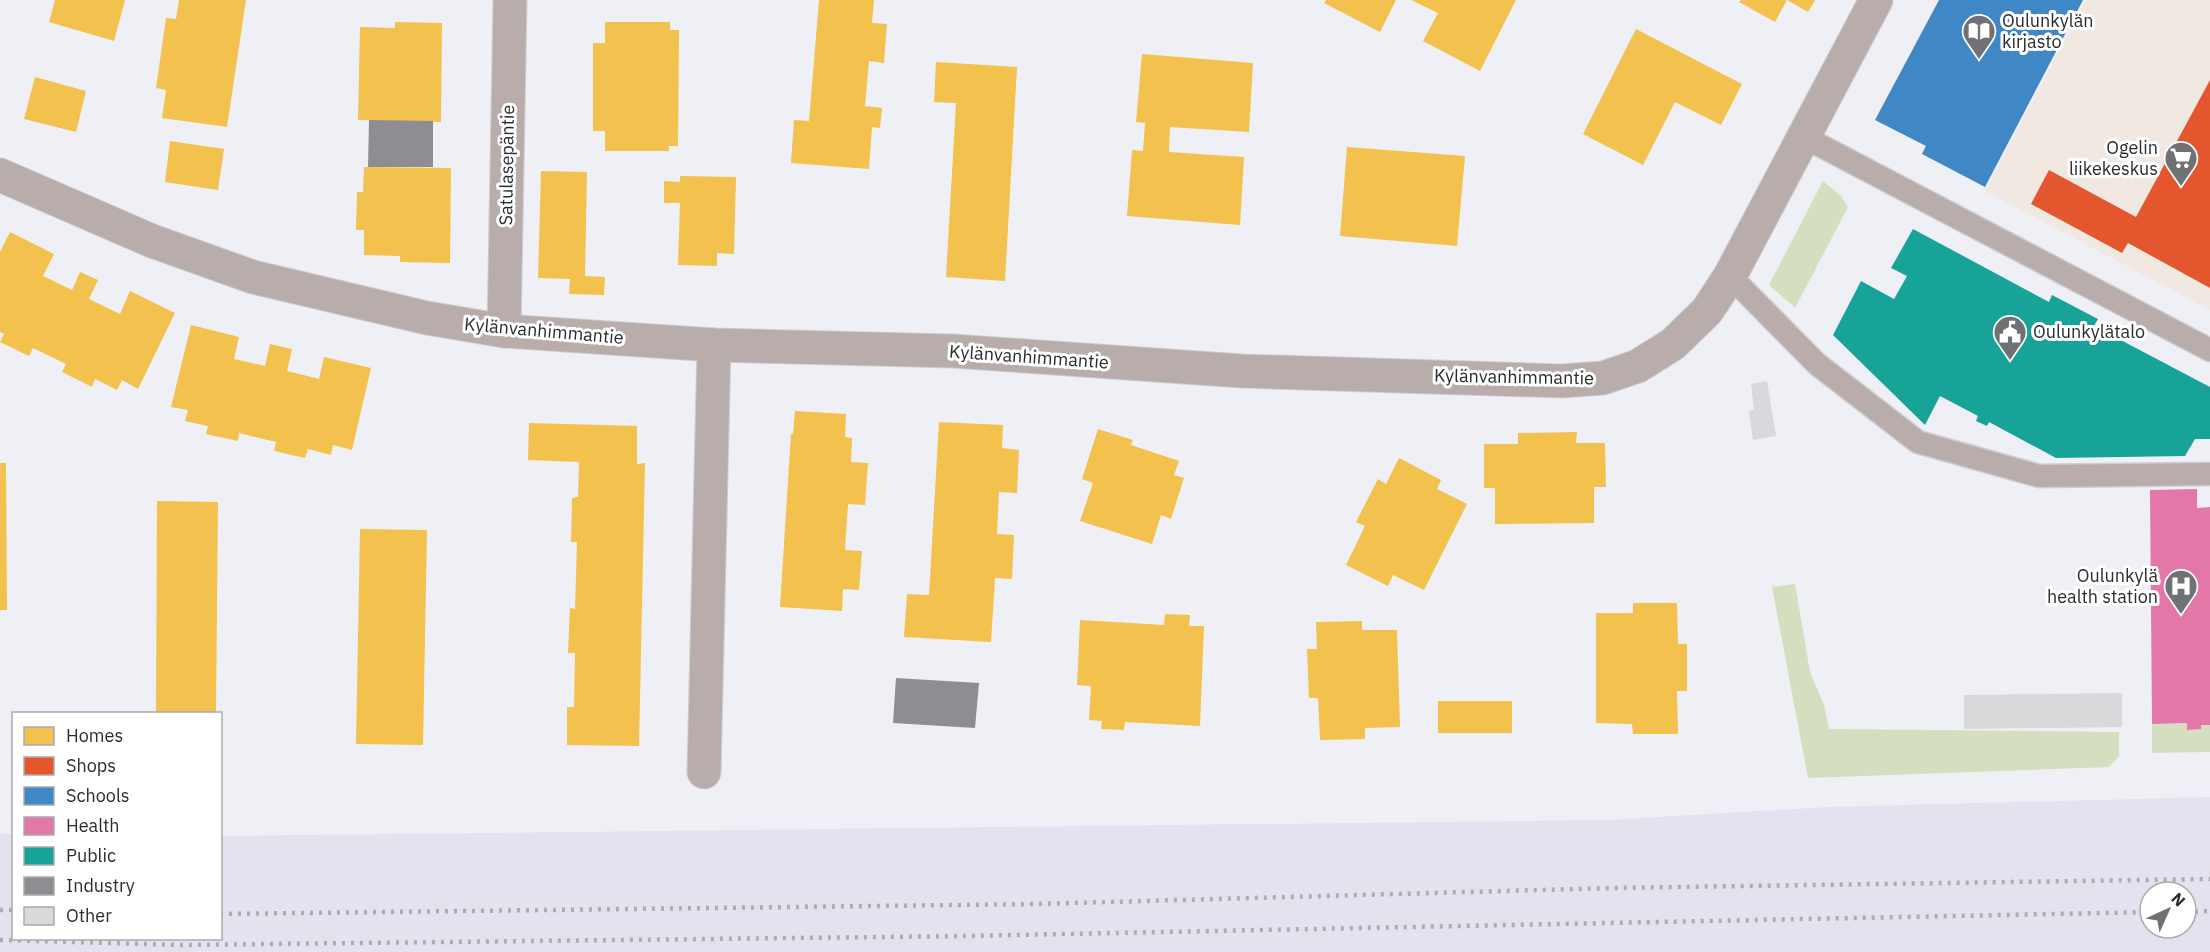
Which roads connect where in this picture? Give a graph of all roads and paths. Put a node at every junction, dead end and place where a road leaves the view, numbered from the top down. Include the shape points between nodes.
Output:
1 (510, 0) edge
2 (1876, 0) edge
3 (1804, 137) junction
4 (0, 176) edge
5 (1730, 276) junction
6 (504, 331) junction
7 (714, 345) junction
8 (2210, 350) edge
9 (2210, 474) edge
10 (704, 772) dead end

1 - 6 street, Satulasepäntie
2 - 3 street, Kylänvanhimmantie
3 - 5 street, Kylänvanhimmantie
3 - 8 lane
4 - 6 street, Kylänvanhimmantie via 152,241 253,277 428,318
5 - 7 street, Kylänvanhimmantie via 1707,310 1673,344 1638,366 1603,378 1562,381 1242,371 953,351
5 - 9 lane via 1817,364 1918,442 2038,476
6 - 7 street, Kylänvanhimmantie
7 - 10 street

